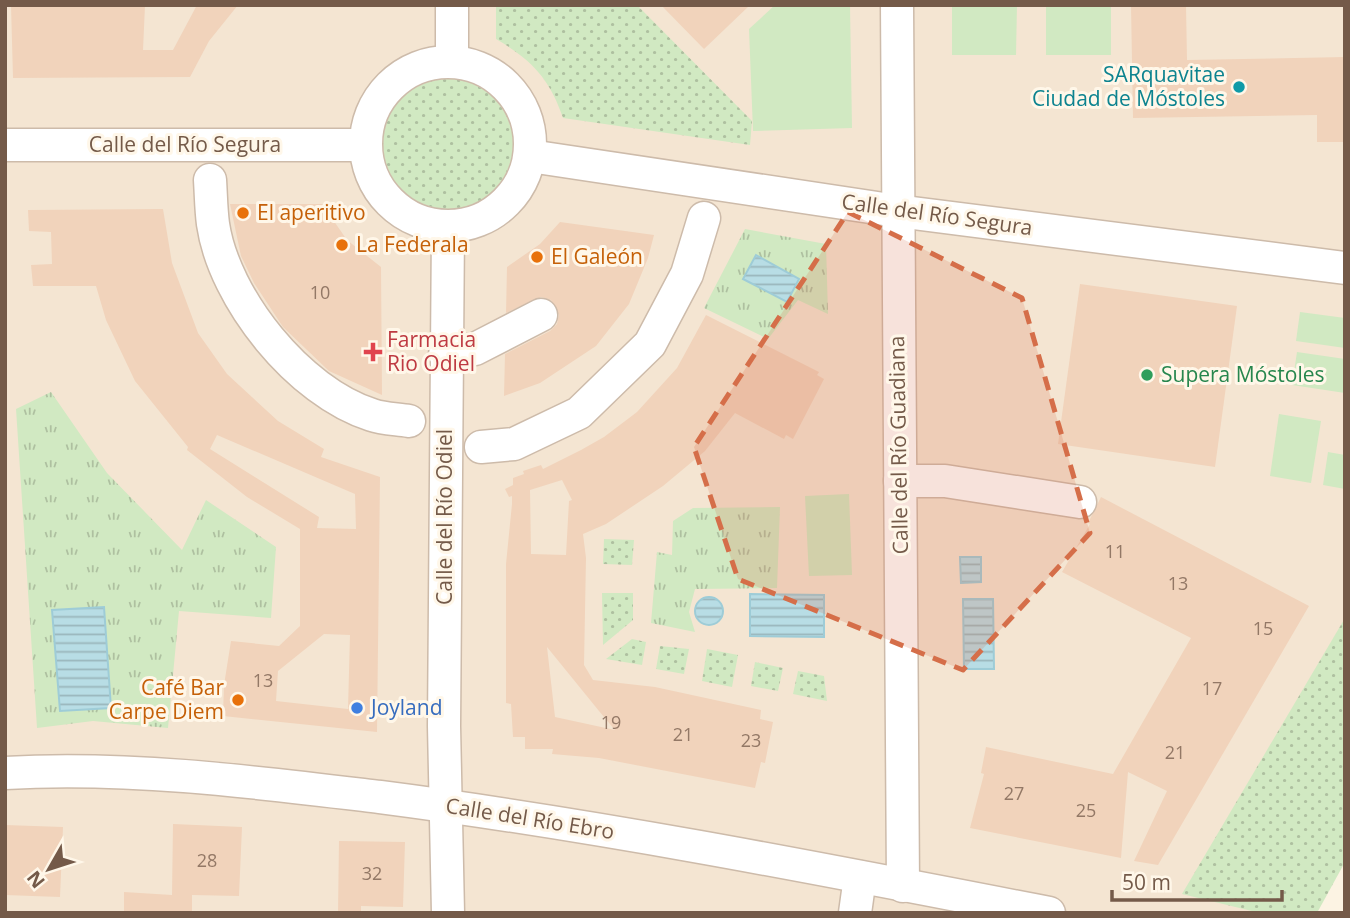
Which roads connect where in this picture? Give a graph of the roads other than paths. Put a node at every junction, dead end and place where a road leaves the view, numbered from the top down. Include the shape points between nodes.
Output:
1 (452, 5) edge
2 (897, 5) edge
3 (452, 61) junction
4 (5, 145) edge
5 (365, 145) junction
6 (530, 156) junction
7 (210, 180) dead end
8 (897, 211) junction
9 (704, 218) dead end
10 (448, 227) junction
11 (1345, 268) edge
12 (541, 315) dead end
13 (445, 354) junction
14 (409, 421) dead end
15 (481, 447) dead end
16 (900, 481) junction
17 (1080, 502) dead end
18 (5, 774) edge
19 (446, 806) junction
20 (860, 877) junction
21 (904, 886) junction
22 (448, 913) edge
23 (855, 913) edge
24 (1049, 913) edge

1 - 3 street
2 - 8 street, Calle del Río Guadiana
3 - 5 street via 405,73 383,92 368,119
3 - 6 street via 479,67 500,80 520,104 530,132
4 - 5 street, Calle del Río Segura
5 - 10 street via 367,164 380,192 398,211 421,223
6 - 8 street, Calle del Río Segura
6 - 10 street via 518,189 494,214
7 - 14 street via 213,225 227,270 271,341 302,373 337,399 373,416
8 - 11 street, Calle del Río Segura
8 - 16 street, Calle del Río Guadiana
9 - 15 street via 687,274 650,344 579,413 514,444
10 - 13 street, Calle del Río Odiel
12 - 13 street via 475,349
13 - 19 street, Calle del Río Odiel
16 - 17 street via 945,481
16 - 21 street, Calle del Río Guadiana
18 - 19 street, Calle del Río Ebro via 75,770 161,773
19 - 20 street, Calle del Río Ebro
19 - 22 street, Calle del Río Odiel
20 - 21 street, Calle del Río Ebro
20 - 23 street
21 - 24 street, Calle del Río Ebro

